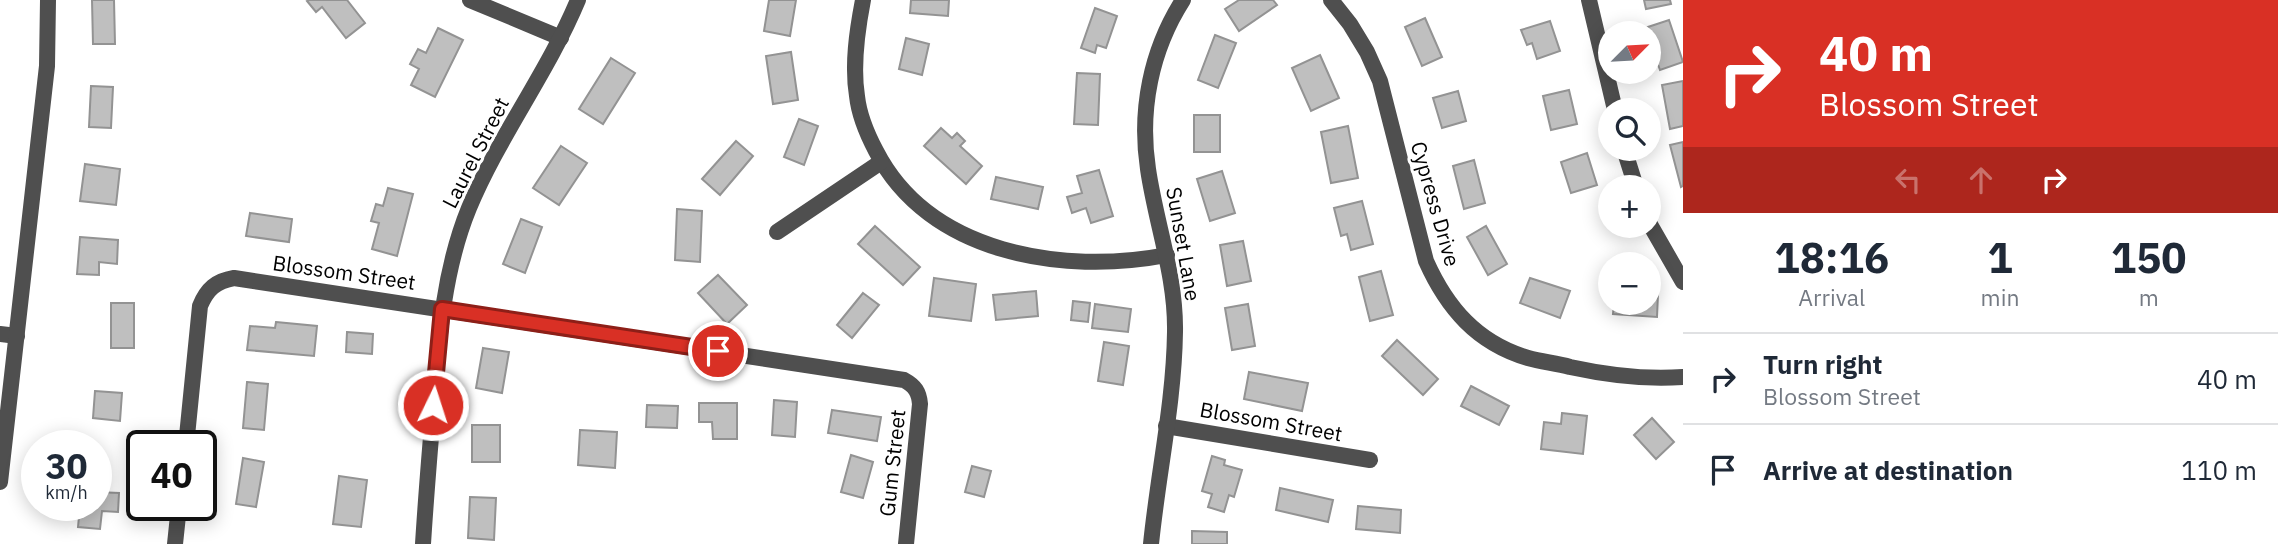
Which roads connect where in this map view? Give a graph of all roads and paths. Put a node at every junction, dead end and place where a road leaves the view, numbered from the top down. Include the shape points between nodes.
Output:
1 (48, 0) edge
2 (470, 0) edge
3 (578, 0) edge
4 (863, 0) edge
5 (1182, 0) edge
6 (1331, 0) edge
7 (1589, 0) edge
8 (561, 38) junction
9 (1612, 98) edge
10 (881, 162) junction
11 (777, 232) dead end
12 (1658, 238) edge
13 (1167, 255) junction
14 (1683, 282) edge
15 (442, 309) junction
16 (0, 334) edge
17 (17, 336) junction
18 (1683, 377) edge
19 (914, 387) joint
20 (1166, 426) junction
21 (188, 430) edge
22 (1370, 460) dead end
23 (0, 482) edge
24 (177, 521) edge
25 (175, 544) edge
26 (423, 544) edge
27 (905, 544) edge
28 (1151, 544) edge

1 - 17 street via 47,66
2 - 8 street
3 - 8 street, Laurel Street
4 - 10 street via 856,95
5 - 13 street, Sunset Lane via 1163,37 1146,105 1148,169
6 - 18 street, Cypress Drive via 1367,52 1380,81 1426,261 1438,288 1459,316 1482,337 1530,359 1632,377
7 - 9 street
8 - 15 street, Laurel Street via 469,209
10 - 11 street
10 - 13 street via 924,209 971,238 1006,251 1111,263
12 - 14 street
13 - 20 street, Sunset Lane via 1175,334
15 - 19 street, Blossom Street via 904,380
15 - 21 street, Blossom Street via 234,278 222,280 212,286 200,306
15 - 26 street, Laurel Street
16 - 17 street
17 - 23 street
19 - 27 street, Gum Street via 920,404
20 - 22 street, Blossom Street
20 - 28 street, Sunset Lane
24 - 25 street

